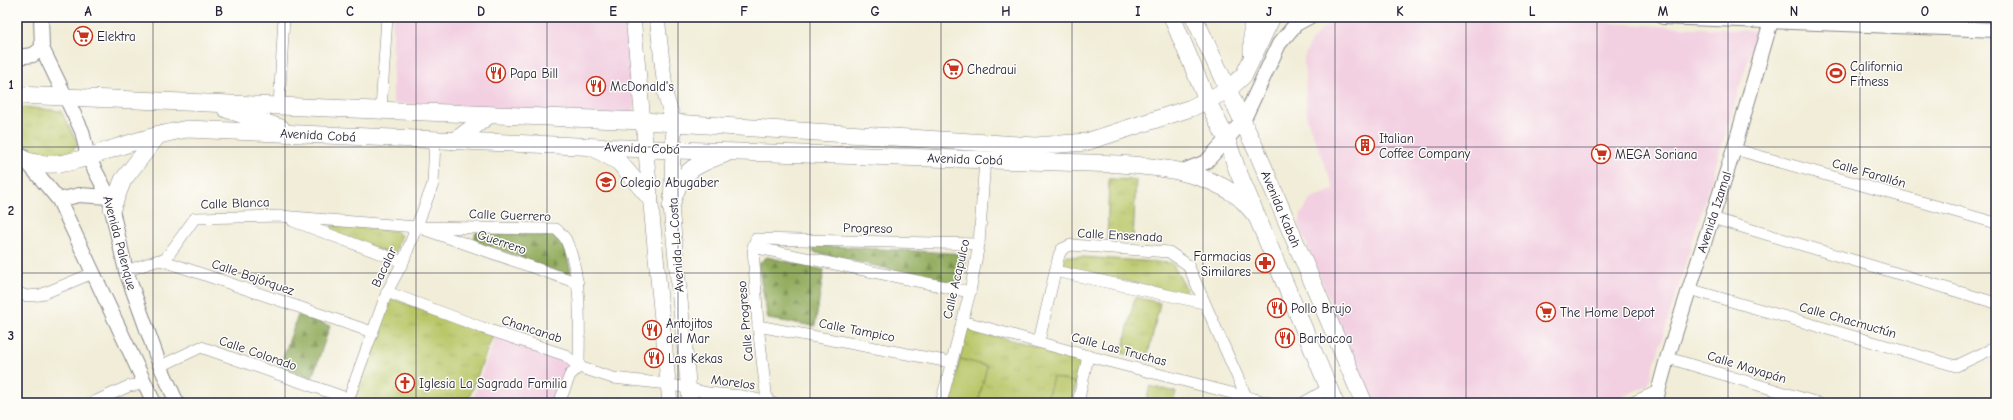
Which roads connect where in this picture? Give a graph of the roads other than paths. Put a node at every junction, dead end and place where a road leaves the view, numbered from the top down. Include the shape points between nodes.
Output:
1 (41, 17) edge
2 (284, 17) edge
3 (386, 17) edge
4 (633, 17) edge
5 (657, 17) edge
6 (1172, 17) edge
7 (1194, 17) edge
8 (1252, 17) edge
9 (1272, 17) edge
10 (1309, 17) edge
11 (1663, 17) edge
12 (1748, 18) edge
13 (1771, 20) junction
14 (1896, 21) edge
15 (1996, 30) edge
16 (42, 48) junction
17 (17, 57) edge
18 (1252, 57) junction
19 (1228, 90) junction
20 (17, 95) edge
21 (64, 97) junction
22 (1206, 100) junction
23 (209, 103) junction
24 (279, 106) junction
25 (381, 110) junction
26 (489, 115) junction
27 (643, 121) junction
28 (1243, 121) junction
29 (674, 123) junction
30 (159, 134) junction
31 (297, 134) junction
32 (848, 134) junction
33 (435, 140) junction
34 (1227, 140) junction
35 (455, 141) junction
36 (590, 146) junction
37 (1036, 146) junction
38 (646, 149) junction
39 (673, 149) junction
40 (1734, 149) junction
41 (735, 151) junction
42 (796, 153) junction
43 (20, 156) edge
44 (88, 158) junction
45 (985, 159) junction
46 (1067, 162) junction
47 (1183, 171) junction
48 (59, 200) junction
49 (110, 202) junction
50 (651, 205) junction
51 (671, 210) junction
52 (280, 216) junction
53 (1257, 217) junction
54 (1712, 218) junction
55 (1996, 223) edge
56 (416, 227) junction
57 (754, 243) junction
58 (979, 244) junction
59 (164, 260) junction
60 (403, 262) junction
61 (126, 271) junction
62 (1055, 271) junction
63 (93, 273) junction
64 (578, 283) junction
65 (1689, 289) junction
66 (17, 292) edge
67 (387, 292) junction
68 (970, 292) junction
69 (1996, 302) edge
70 (1204, 303) junction
71 (962, 321) junction
72 (758, 326) junction
73 (372, 332) junction
74 (1040, 341) junction
75 (1996, 347) edge
76 (1088, 356) junction
77 (1667, 359) junction
78 (950, 362) junction
79 (159, 363) junction
80 (580, 367) junction
81 (145, 384) junction
82 (668, 384) junction
83 (689, 396) edge
84 (1332, 396) edge
85 (1656, 397) edge
86 (1248, 400) edge
87 (348, 401) edge
88 (770, 402) edge
89 (92, 403) edge
90 (154, 403) edge
91 (178, 403) edge
92 (559, 403) edge
93 (670, 403) edge
94 (941, 403) edge
95 (1078, 403) edge
96 (1270, 403) edge
97 (1303, 403) edge
98 (1364, 403) edge
99 (1631, 403) edge
100 (1818, 403) edge

1 - 16 street, Avenida Palenque
2 - 24 street
3 - 25 street
4 - 27 main road, Avenida La Costa
5 - 29 main road, Avenida La Costa via 666,97
6 - 22 main road, Avenida Kabah
7 - 19 main road, Avenida Kabah
8 - 18 main road
9 - 18 main road, Avenida Cobá
10 - 28 street via 1296,24 1279,44
11 - 12 street
12 - 13 street
13 - 14 street
13 - 40 street, Avenida Izamal
14 - 15 street
16 - 17 street via 33,55
16 - 21 street, Avenida Palenque
18 - 19 main road, Avenida Cobá via 1244,75
19 - 22 main road, Avenida Cobá
19 - 28 main road, Avenida Kabah
20 - 21 main road, Avenida Cobá
21 - 23 main road, Avenida Cobá
21 - 44 street, Avenida Palenque via 82,131
22 - 34 main road, Avenida Kabah
22 - 37 main road, Avenida Cobá via 1191,108 1086,142
23 - 24 main road, Avenida Cobá
23 - 31 main road
24 - 25 main road, Avenida Cobá
25 - 26 main road, Avenida Cobá
26 - 27 main road, Avenida Cobá
26 - 35 main road
27 - 29 main road, Avenida Cobá
27 - 38 main road, Avenida La Costa
28 - 34 street
28 - 98 main road, Avenida Kabah
29 - 32 main road, Avenida Cobá
29 - 39 main road, Avenida La Costa
30 - 31 main road, Avenida Cobá via 187,129
30 - 44 main road, Avenida Cobá
30 - 49 main road via 123,180
31 - 33 main road, Avenida Cobá
32 - 37 main road, Avenida Cobá
32 - 42 main road
33 - 35 main road, Avenida Cobá
33 - 56 street, Bacalar via 433,184
34 - 47 street via 1206,162
34 - 53 main road, Avenida Kabah
35 - 36 main road, Avenida Cobá
36 - 38 main road, Avenida Cobá
36 - 50 main road via 619,162
37 - 46 main road
38 - 39 main road, Avenida Cobá
38 - 50 main road, Avenida La Costa
39 - 41 main road, Avenida Cobá
39 - 51 main road, Avenida La Costa
40 - 54 street, Avenida Izamal
40 - 55 street, Calle Farallón
41 - 42 main road, Avenida Cobá
41 - 51 main road via 694,166 675,190
42 - 45 main road, Avenida Cobá
43 - 44 main road, Avenida Cobá via 52,165
43 - 48 street
44 - 49 street, Avenida Palenque
45 - 46 main road, Avenida Cobá
45 - 58 street, Calle Acapulco
46 - 47 main road, Avenida Cobá via 1122,164
47 - 53 main road, Avenida Cobá via 1219,184 1238,196
48 - 49 street via 79,194
48 - 63 street
49 - 61 street, Avenida Palenque
50 - 51 main road via 661,210
50 - 82 main road, Avenida La Costa
51 - 83 main road, Avenida La Costa
52 - 56 street, Calle Blanca
52 - 59 street, Calle Blanca via 194,218
52 - 60 street, Calle Blanca
53 - 84 main road, Avenida Kabah
54 - 65 street, Avenida Izamal
54 - 69 street
56 - 60 street, Bacalar
56 - 64 street, Guerrero
56 - 64 street, Calle Guerrero via 556,229 566,239
57 - 58 street, Progreso
57 - 68 street
57 - 72 street, Calle Progreso
58 - 68 street, Calle Acapulco
59 - 61 street
59 - 73 street, Calle Bojórquez
60 - 67 street, Bacalar
61 - 79 street, Avenida Palenque
62 - 70 street
62 - 70 street, Calle Ensenada via 1062,249 1071,245 1169,252 1188,265
62 - 74 street, Calle Ensenada
63 - 66 street via 40,295 26,296
63 - 81 street
64 - 80 street, Calle Guerrero
65 - 75 street, Calle Chacmuctún via 1956,366
65 - 77 street, Avenida Izamal
67 - 73 street, Bacalar
67 - 80 street, Chancanab via 565,355
68 - 71 street, Calle Acapulco
70 - 86 street, Calle Ensenada
71 - 74 street, Calle Las Truchas
71 - 78 street, Calle Acapulco
72 - 78 street, Calle Tampico
72 - 88 street, Calle Progreso
73 - 87 street, Bacalar
74 - 76 street, Calle Las Truchas
76 - 86 street, Calle Las Truchas
76 - 95 street
77 - 85 street, Avenida Izamal
77 - 100 street, Calle Mayapán
78 - 94 street, Calle Acapulco
79 - 87 street, Calle Colorado via 166,364 200,347
79 - 91 street, Avenida Palenque
80 - 82 street, Chancanab via 613,378
80 - 92 street via 570,374
81 - 89 street via 129,386
81 - 90 street
82 - 83 street, Morelos
82 - 93 main road, Avenida La Costa
83 - 88 street, Morelos
84 - 97 street
85 - 99 street
86 - 96 street, Calle Las Truchas

